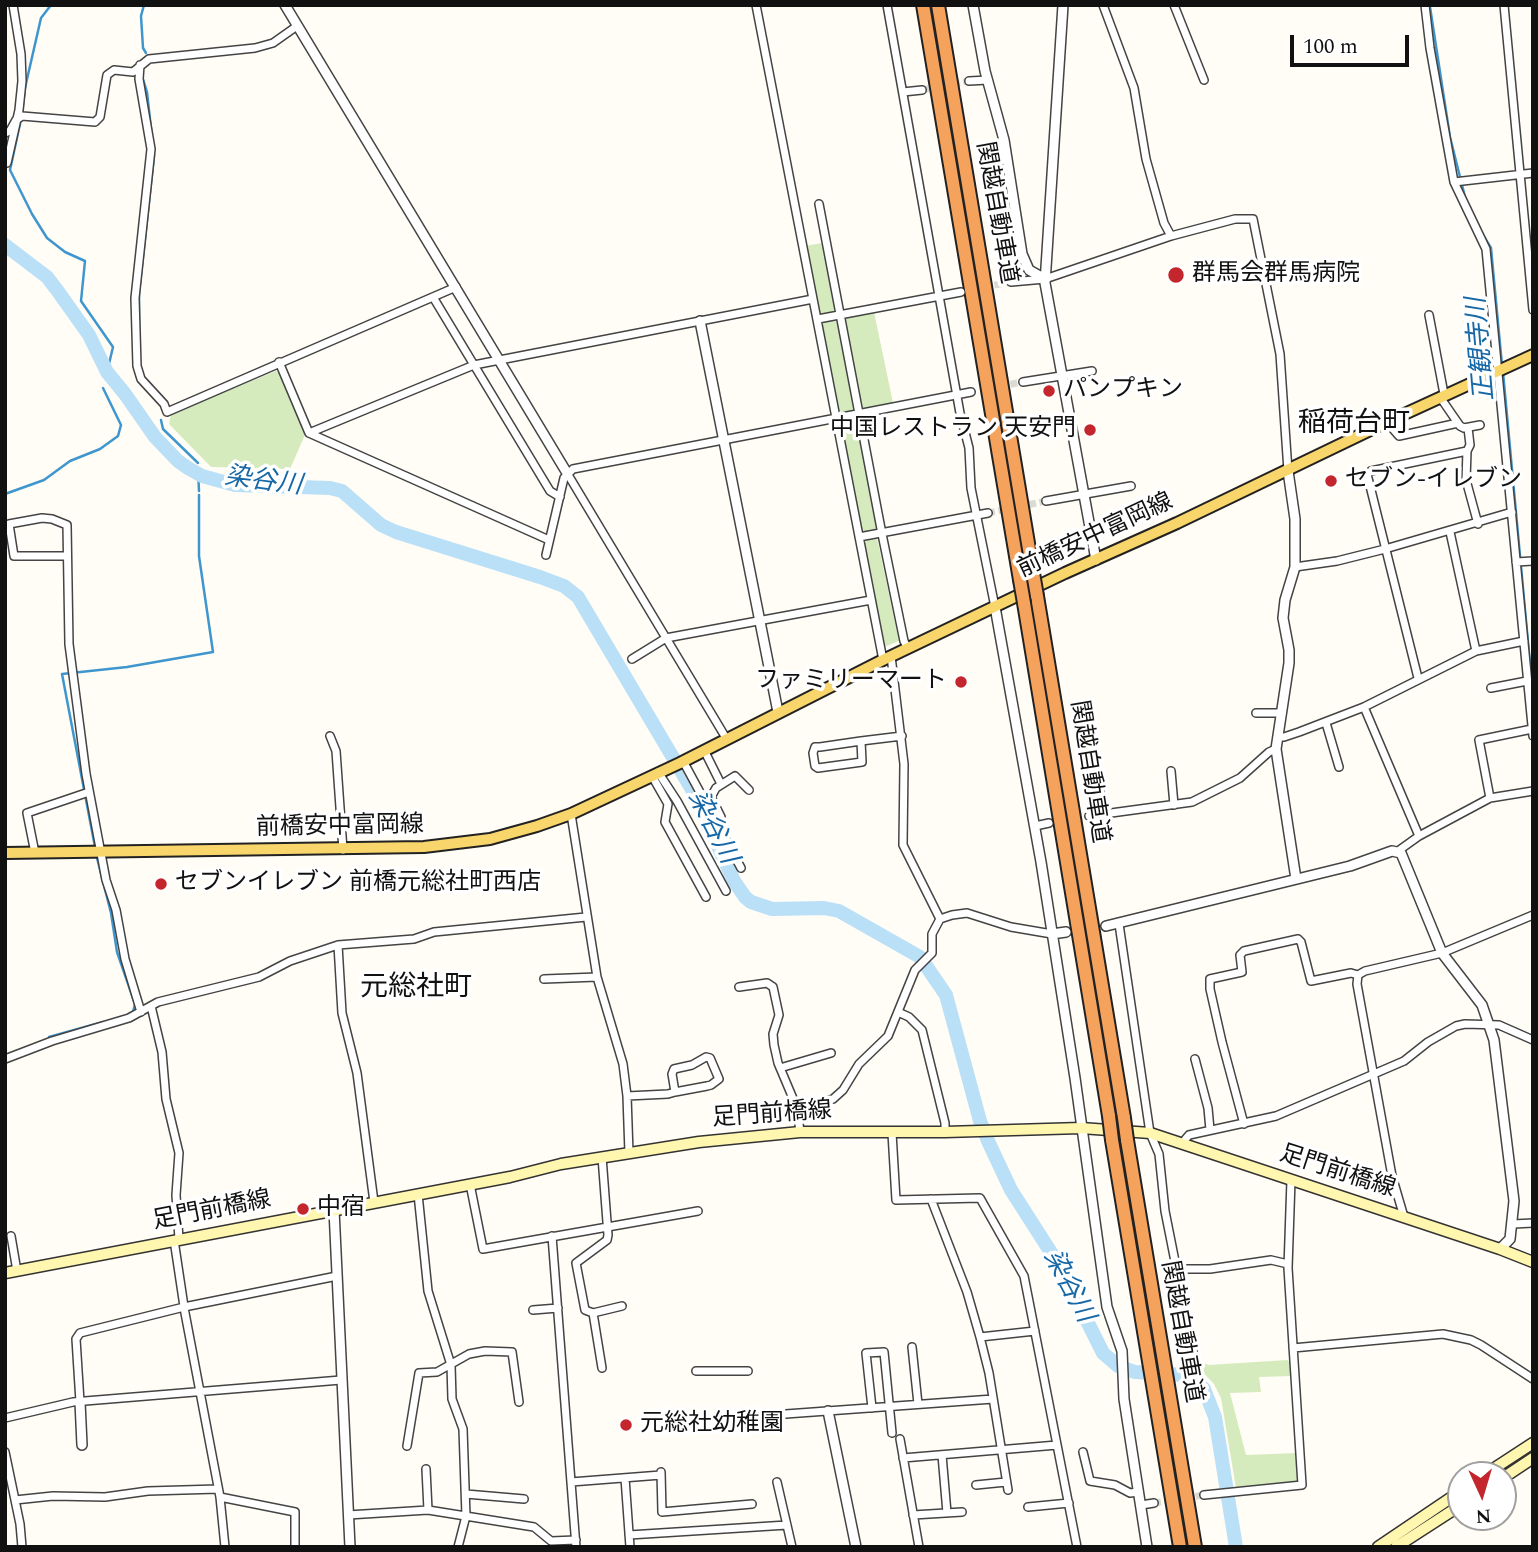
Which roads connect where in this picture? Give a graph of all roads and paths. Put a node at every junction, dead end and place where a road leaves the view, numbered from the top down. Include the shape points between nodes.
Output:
1 (13, 5) edge
2 (285, 5) edge
3 (756, 5) edge
4 (887, 5) edge
5 (923, 5) edge
6 (938, 5) edge
7 (973, 5) edge
8 (1063, 5) edge
9 (1103, 5) edge
10 (1174, 5) edge
11 (1426, 5) edge
12 (1504, 5) edge
13 (297, 26) junction
14 (140, 65) junction
15 (988, 80) junction
16 (1204, 80) dead end
17 (969, 81) tunnel mouth
18 (922, 90) tunnel mouth
19 (903, 92) junction
20 (16, 120) junction
21 (5, 133) edge
22 (6, 163) edge
23 (1533, 173) edge
24 (1520, 174) junction
25 (1454, 182) junction
26 (819, 204) dead end
27 (1171, 236) junction
28 (1045, 279) junction
29 (1010, 282) tunnel mouth
30 (456, 287) junction
31 (961, 292) dead end
32 (940, 296) junction
33 (433, 298) junction
34 (813, 299) junction
35 (1533, 310) edge
36 (1429, 315) dead end
37 (840, 316) junction
38 (818, 319) junction
39 (700, 321) junction
40 (1533, 355) edge
41 (500, 359) junction
42 (279, 362) junction
43 (474, 365) junction
44 (1092, 371) dead end
45 (1497, 371) junction
46 (1062, 374) junction
47 (1023, 382) tunnel mouth
48 (971, 392) dead end
49 (958, 395) junction
50 (1442, 396) junction
51 (859, 413) junction
52 (835, 418) junction
53 (1387, 422) junction
54 (1458, 423) junction
55 (1480, 425) dead end
56 (1468, 428) junction
57 (309, 433) junction
58 (723, 439) junction
59 (1466, 451) junction
60 (1288, 471) junction
61 (567, 473) junction
62 (1131, 486) dead end
63 (1086, 494) junction
64 (559, 496) junction
65 (1046, 501) tunnel mouth
66 (1512, 512) junction
67 (988, 513) tunnel mouth
68 (977, 515) junction
69 (1478, 524) junction
70 (1450, 532) junction
71 (882, 534) junction
72 (859, 537) junction
73 (550, 540) junction
74 (1385, 549) junction
75 (546, 555) dead end
76 (67, 556) junction
77 (1096, 560) junction
78 (1533, 561) edge
79 (1516, 562) junction
80 (1295, 568) junction
81 (872, 600) junction
82 (995, 607) junction
83 (758, 620) junction
84 (666, 638) junction
85 (1524, 641) junction
86 (908, 649) junction
87 (1476, 651) junction
88 (887, 658) junction
89 (632, 659) dead end
90 (1418, 678) junction
91 (1527, 681) junction
92 (1491, 688) dead end
93 (1364, 707) junction
94 (778, 712) junction
95 (1256, 713) dead end
96 (1282, 713) junction
97 (1326, 723) junction
98 (1532, 732) edge
99 (330, 736) dead end
100 (902, 736) junction
101 (1278, 737) junction
102 (726, 738) junction
103 (861, 741) junction
104 (704, 750) junction
105 (1276, 750) junction
106 (681, 762) junction
107 (1339, 767) dead end
108 (1098, 771) dead end
109 (1171, 771) dead end
110 (657, 773) junction
111 (721, 784) junction
112 (749, 790) dead end
113 (1533, 791) edge
114 (89, 792) junction
115 (1490, 798) junction
116 (1174, 805) junction
117 (571, 814) junction
118 (1102, 815) junction
119 (1089, 816) dead end
120 (721, 817) dead end
121 (1049, 823) dead end
122 (1035, 826) junction
123 (1419, 836) junction
124 (343, 850) junction
125 (1398, 852) junction
126 (5, 853) edge
127 (35, 853) junction
128 (102, 853) junction
129 (741, 869) dead end
130 (1296, 878) junction
131 (726, 891) dead end
132 (706, 897) dead end
133 (1533, 915) edge
134 (586, 917) junction
135 (940, 919) junction
136 (1119, 924) junction
137 (1107, 926) dead end
138 (1066, 932) dead end
139 (1052, 934) junction
140 (338, 945) junction
141 (1442, 953) junction
142 (1358, 975) junction
143 (597, 977) junction
144 (544, 979) dead end
145 (739, 987) dead end
146 (151, 1006) junction
147 (141, 1012) junction
148 (898, 1012) junction
149 (1490, 1025) junction
150 (1533, 1040) edge
151 (831, 1053) dead end
152 (5, 1059) edge
153 (1195, 1059) dead end
154 (780, 1068) junction
155 (1374, 1074) junction
156 (675, 1092) junction
157 (627, 1096) junction
158 (797, 1108) junction
159 (1244, 1124) junction
160 (1081, 1128) junction
161 (1210, 1130) junction
162 (800, 1132) junction
163 (892, 1132) junction
164 (945, 1132) junction
165 (1150, 1133) junction
166 (1183, 1142) junction
167 (629, 1153) junction
168 (602, 1157) junction
169 (1292, 1180) junction
170 (470, 1184) junction
171 (418, 1195) junction
172 (931, 1199) junction
173 (374, 1202) junction
174 (334, 1210) junction
175 (698, 1211) dead end
176 (1404, 1217) junction
177 (1533, 1223) edge
178 (1513, 1224) junction
179 (607, 1226) junction
180 (10, 1236) dead end
181 (552, 1236) junction
182 (177, 1240) junction
183 (1500, 1249) junction
184 (1533, 1262) edge
185 (1288, 1264) junction
186 (1178, 1269) junction
187 (17, 1271) junction
188 (5, 1273) edge
189 (337, 1276) junction
190 (622, 1306) dead end
191 (184, 1307) junction
192 (558, 1308) junction
193 (533, 1310) dead end
194 (593, 1313) junction
195 (1035, 1331) junction
196 (981, 1337) junction
197 (912, 1347) dead end
198 (1293, 1348) junction
199 (451, 1365) junction
200 (1192, 1367) dead end
201 (602, 1368) dead end
202 (696, 1371) dead end
203 (748, 1371) dead end
204 (1533, 1379) edge
205 (341, 1380) junction
206 (200, 1390) junction
207 (993, 1399) junction
208 (80, 1402) junction
209 (519, 1402) dead end
210 (918, 1404) junction
211 (890, 1406) junction
212 (872, 1408) junction
213 (828, 1411) junction
214 (758, 1416) dead end
215 (5, 1418) edge
216 (892, 1433) dead end
217 (900, 1439) dead end
218 (1533, 1443) edge
219 (82, 1445) dead end
220 (1057, 1445) junction
221 (407, 1446) dead end
222 (1000, 1450) junction
223 (5, 1452) edge
224 (1083, 1452) dead end
225 (942, 1455) junction
226 (903, 1458) junction
227 (1533, 1458) edge
228 (1505, 1461) edge
229 (426, 1469) dead end
230 (1517, 1469) edge
231 (625, 1478) junction
232 (571, 1482) junction
233 (777, 1482) dead end
234 (976, 1485) dead end
235 (1139, 1492) junction
236 (219, 1493) junction
237 (466, 1494) junction
238 (11, 1495) edge
239 (1204, 1495) tunnel mouth
240 (524, 1499) dead end
241 (1447, 1500) edge
242 (1069, 1503) junction
243 (1154, 1503) tunnel mouth
244 (752, 1504) dead end
245 (1141, 1505) junction
246 (1028, 1507) dead end
247 (428, 1510) junction
248 (962, 1512) dead end
249 (947, 1513) junction
250 (348, 1514) junction
251 (1447, 1514) edge
252 (913, 1515) junction
253 (466, 1516) junction
254 (787, 1525) junction
255 (629, 1535) junction
256 (576, 1543) edge
257 (22, 1547) edge
258 (225, 1547) edge
259 (295, 1547) edge
260 (350, 1547) edge
261 (458, 1547) edge
262 (630, 1547) edge
263 (792, 1547) edge
264 (856, 1547) edge
265 (919, 1547) edge
266 (1077, 1547) edge
267 (1147, 1547) edge
268 (1180, 1547) edge
269 (1195, 1547) edge
270 (1378, 1547) edge
271 (1396, 1547) edge

1 - 20 street via 22,72
2 - 13 street
3 - 34 street
4 - 19 street
5 - 268 highway, 関越自動車道, bridge
6 - 269 highway, 関越自動車道, bridge
7 - 15 street
8 - 28 street
9 - 27 street via 1133,88 1146,159
10 - 16 street
11 - 25 street
12 - 24 street
13 - 14 street via 273,43 255,48 149,59
13 - 30 street
14 - 20 street via 132,72 109,71 95,122 22,116
14 - 42 street via 151,149 135,312 141,379 167,412
15 - 17 street
15 - 28 street via 1004,140 1024,261 1029,270
18 - 19 street
19 - 32 street
20 - 21 street
20 - 22 street
23 - 24 street
24 - 25 street
24 - 35 street
25 - 45 street via 1486,249
26 - 37 street
27 - 28 street
27 - 60 street via 1252,219 1280,354
28 - 29 street
28 - 46 street
30 - 33 street
30 - 41 street
31 - 32 street
32 - 37 street
32 - 49 street
33 - 42 street
33 - 43 street
34 - 38 street
34 - 39 street
36 - 50 street
37 - 38 street
37 - 51 street
38 - 52 street
39 - 41 street
39 - 58 street
40 - 45 main road, 前橋安中富岡線
41 - 43 street
41 - 61 street
42 - 57 street
43 - 57 street
43 - 64 street via 550,491
44 - 46 street
45 - 50 main road, 前橋安中富岡線
45 - 66 street
46 - 47 street
46 - 63 street
48 - 49 street
49 - 51 street
49 - 68 street
50 - 53 main road, 前橋安中富岡線
50 - 54 street
51 - 52 street
51 - 71 street
52 - 58 street
52 - 72 street
53 - 54 street via 1399,436
53 - 60 main road, 前橋安中富岡線
54 - 56 street
55 - 56 street
56 - 59 street
57 - 73 street
58 - 61 street
58 - 83 street
59 - 69 street via 1466,480
59 - 74 street via 1367,474
60 - 77 main road, 前橋安中富岡線
60 - 80 street via 1295,519
61 - 64 street
61 - 84 street
62 - 63 street
63 - 65 street
63 - 77 street
64 - 73 street
66 - 69 street
66 - 79 street
67 - 68 street
68 - 71 street
68 - 82 street
69 - 70 street
70 - 74 street
70 - 87 street
71 - 72 street
71 - 86 street
72 - 81 street
73 - 75 street
74 - 80 street
74 - 90 street
76 - 76 street via 67,526 63,523 42,519 9,524 17,557
76 - 114 street via 69,644
77 - 82 main road, 前橋安中富岡線
78 - 79 street
79 - 85 street
80 - 96 street via 1283,621 1289,650
81 - 83 street
81 - 88 street
82 - 86 main road, 前橋安中富岡線
82 - 122 street
83 - 84 street
83 - 94 street
84 - 89 street
84 - 102 street
85 - 87 street
85 - 91 street
86 - 88 main road, 前橋安中富岡線
87 - 90 street
88 - 94 main road, 前橋安中富岡線
88 - 100 street
90 - 93 street
91 - 92 street
91 - 98 street
93 - 97 street
93 - 123 street
94 - 102 main road, 前橋安中富岡線
95 - 96 street
96 - 101 street
97 - 101 street
97 - 107 street
98 - 115 street via 1479,740
99 - 124 street via 336,754
100 - 103 street
100 - 135 street via 903,845
101 - 105 street
102 - 104 main road, 前橋安中富岡線
103 - 103 street via 816,747 815,766 864,762
104 - 106 main road, 前橋安中富岡線
104 - 111 street
105 - 116 street via 1217,791
105 - 130 street
106 - 110 main road, 前橋安中富岡線
106 - 129 street
108 - 118 street
109 - 116 street
110 - 117 main road, 前橋安中富岡線
110 - 131 street via 677,800
110 - 132 street via 668,804 665,822
111 - 112 street via 735,776
111 - 120 street via 711,797
113 - 115 street
114 - 127 street via 28,812
114 - 128 street
115 - 123 street
116 - 118 street
117 - 124 main road, 前橋安中富岡線 via 513,834 464,843
117 - 134 street
118 - 119 street
121 - 122 street
122 - 139 street
123 - 125 street
124 - 128 main road, 前橋安中富岡線
125 - 130 street
125 - 141 street via 1404,856
126 - 127 main road, 前橋安中富岡線
127 - 128 main road, 前橋安中富岡線
128 - 147 street
130 - 136 street
133 - 141 street
134 - 140 street
134 - 143 street
135 - 139 street via 967,913 1011,928
135 - 148 street via 932,934 929,957 915,970
136 - 137 street
136 - 165 street
138 - 139 street
139 - 160 street
140 - 146 street via 259,977
140 - 173 street via 342,1013 357,1073
141 - 142 street
141 - 149 street via 1482,1005
142 - 155 street
142 - 159 street via 1311,981 1298,939 1244,951 1240,956 1242,972 1210,979
143 - 144 street
143 - 157 street via 622,1057
145 - 154 street via 766,983 773,987 779,1016 773,1041
146 - 147 street
146 - 182 street via 179,1153
147 - 152 street
148 - 158 street via 888,1036 859,1064 843,1090 833,1099
148 - 164 street via 922,1030
149 - 150 street
149 - 155 street via 1456,1026 1404,1062
149 - 178 street via 1513,1183
151 - 154 street
153 - 161 street
154 - 158 street
155 - 159 street via 1272,1118
155 - 176 street
156 - 156 street via 719,1080 710,1058 674,1069
156 - 157 street
157 - 167 street
158 - 162 street
159 - 161 street
160 - 164 main road, 足門前橋線
160 - 165 main road, 足門前橋線
160 - 235 street via 1107,1307 1123,1356 1124,1399
161 - 166 street via 1189,1135
162 - 163 main road, 足門前橋線
162 - 167 main road, 足門前橋線
163 - 164 main road, 足門前橋線
163 - 172 street via 896,1200
165 - 166 main road, 足門前橋線
165 - 186 street via 1158,1154
166 - 169 main road, 足門前橋線
167 - 168 main road, 足門前橋線
168 - 170 main road, 足門前橋線
168 - 179 street
169 - 176 main road, 足門前橋線
169 - 185 street
170 - 171 main road, 足門前橋線
170 - 181 street via 483,1249
171 - 173 main road, 足門前橋線
171 - 199 street via 428,1291
172 - 195 street via 980,1198 1024,1276
172 - 196 street
173 - 174 main road, 足門前橋線
174 - 182 main road, 足門前橋線
174 - 189 street
175 - 179 street
176 - 183 main road, 足門前橋線
177 - 178 street
178 - 183 street via 1510,1239
179 - 181 street
179 - 194 street via 607,1240 576,1263 585,1310
180 - 187 street
181 - 192 street
182 - 187 main road, 足門前橋線
182 - 191 street
183 - 184 main road, 足門前橋線
185 - 186 street via 1271,1260
185 - 198 street
186 - 200 street
187 - 188 main road, 足門前橋線
189 - 191 street
189 - 205 street
190 - 194 street
191 - 206 street
191 - 208 street via 77,1335
192 - 193 street
192 - 232 street
194 - 201 street
195 - 196 street
195 - 220 street
196 - 207 street
197 - 210 street
198 - 204 street via 1443,1334 1471,1340
198 - 239 street via 1302,1485
199 - 209 street via 476,1353 512,1352
199 - 221 street via 419,1373
199 - 237 street via 453,1405 463,1429
202 - 203 street
205 - 206 street
205 - 250 street
206 - 208 street
206 - 236 street
207 - 210 street
207 - 222 street
208 - 215 street
208 - 219 street
210 - 211 street
211 - 212 street
211 - 212 street via 884,1352 866,1353
211 - 216 street
212 - 213 street
213 - 214 street
213 - 264 street
217 - 226 street
218 - 228 main road
220 - 222 street
220 - 242 street
222 - 225 street
222 - 234 street via 1007,1486
223 - 238 street
224 - 235 street via 1090,1481
225 - 226 street
225 - 249 street
226 - 252 street
227 - 230 main road
229 - 247 street
231 - 232 street
231 - 244 street via 661,1474 662,1512
231 - 255 street
232 - 256 street
233 - 254 street
235 - 245 street
236 - 238 street
236 - 258 street
236 - 259 street via 295,1512
237 - 240 street
237 - 253 street
238 - 257 street
241 - 270 main road
242 - 246 street
242 - 266 street
243 - 245 street
245 - 267 street
247 - 250 street
247 - 253 street
248 - 249 street
249 - 252 street
250 - 260 street
251 - 271 main road
252 - 265 street
253 - 256 street via 534,1527 551,1541
253 - 261 street
254 - 255 street
254 - 263 street
255 - 262 street

